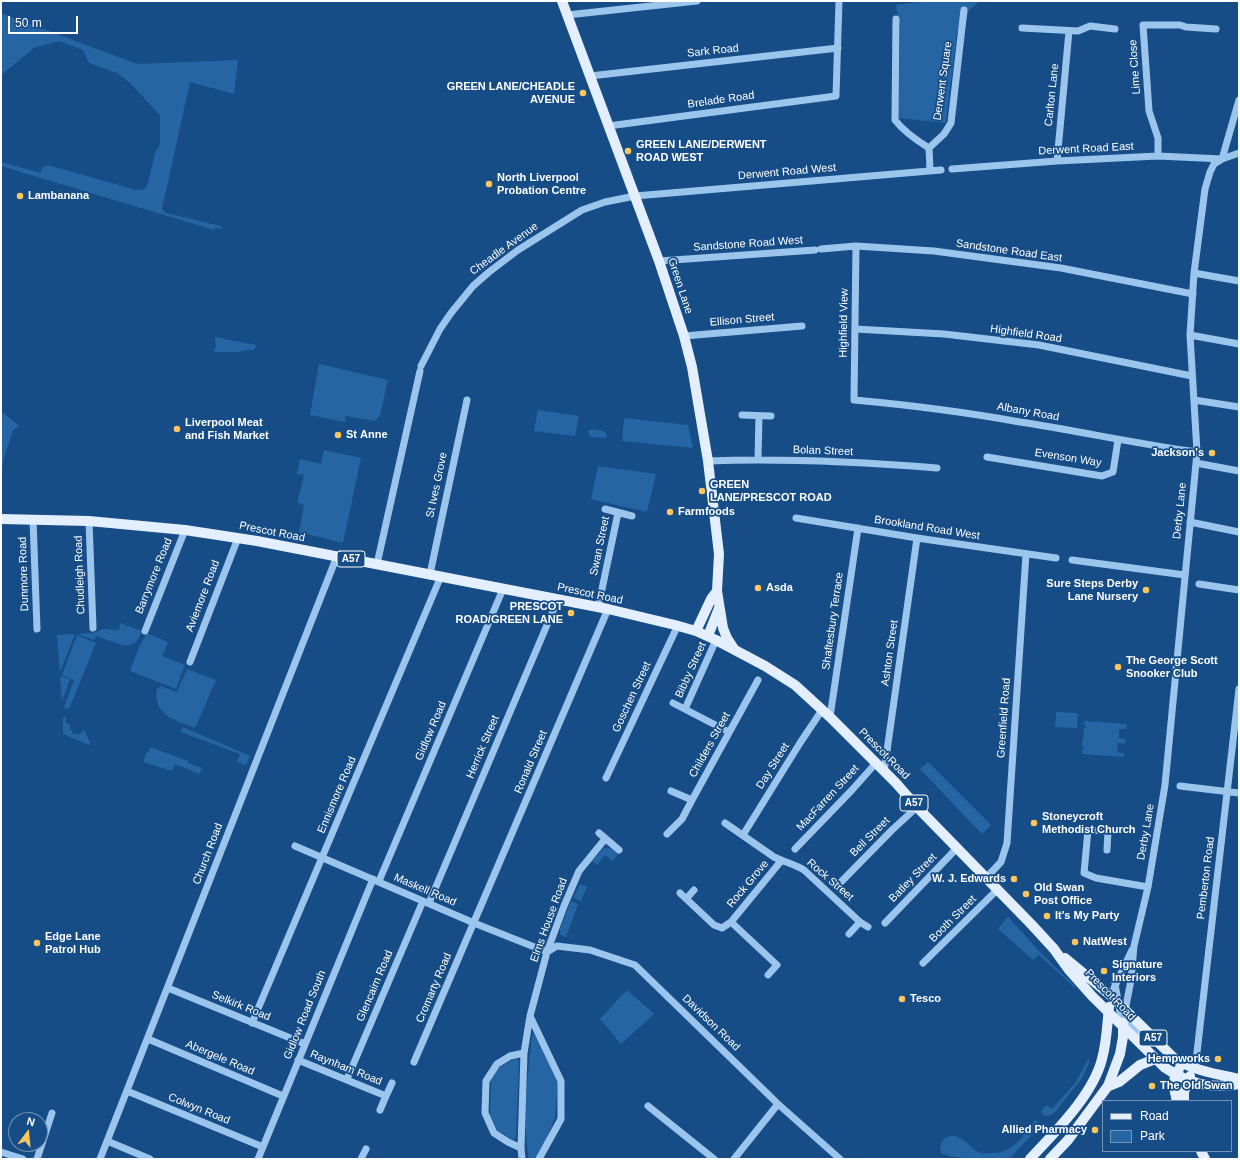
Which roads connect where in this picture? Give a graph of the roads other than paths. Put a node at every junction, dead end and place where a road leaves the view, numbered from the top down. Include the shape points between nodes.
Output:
1 (562, 1) edge
2 (697, 1) edge
3 (839, 1) edge
4 (964, 10) dead end
5 (567, 15) junction
6 (896, 19) dead end
7 (1022, 28) dead end
8 (1115, 29) dead end
9 (1216, 29) dead end
10 (1070, 31) junction
11 (838, 48) junction
12 (590, 76) junction
13 (1239, 100) edge
14 (608, 126) junction
15 (929, 148) junction
16 (1239, 153) edge
17 (1158, 156) junction
18 (1222, 159) junction
19 (1057, 161) junction
20 (952, 169) dead end
21 (930, 170) junction
22 (941, 170) dead end
23 (636, 196) junction
24 (856, 246) junction
25 (818, 250) joint
26 (659, 261) junction
27 (1194, 273) junction
28 (1239, 281) edge
29 (1193, 294) junction
30 (802, 326) dead end
31 (855, 328) junction
32 (1190, 335) junction
33 (684, 336) junction
34 (1239, 344) edge
35 (1192, 376) junction
36 (467, 400) dead end
37 (854, 400) joint
38 (1194, 400) junction
39 (1239, 407) edge
40 (742, 415) dead end
41 (759, 416) junction
42 (771, 416) dead end
43 (1118, 440) junction
44 (1197, 452) junction
45 (987, 457) dead end
46 (758, 459) junction
47 (708, 461) junction
48 (1196, 463) junction
49 (937, 468) dead end
50 (1239, 471) edge
51 (605, 510) dead end
52 (618, 513) junction
53 (632, 516) dead end
54 (796, 518) dead end
55 (1, 519) edge
56 (33, 519) junction
57 (89, 521) junction
58 (1190, 522) junction
59 (858, 528) junction
60 (184, 530) junction
61 (1239, 532) edge
62 (238, 538) junction
63 (917, 538) junction
64 (1026, 554) junction
65 (337, 556) junction
66 (1056, 558) dead end
67 (1072, 560) dead end
68 (377, 564) junction
69 (430, 574) junction
70 (1186, 575) junction
71 (441, 576) junction
72 (1199, 584) dead end
73 (503, 588) junction
74 (1239, 590) edge
75 (717, 591) junction
76 (558, 599) junction
77 (719, 608) junction
78 (603, 609) junction
79 (678, 626) junction
80 (93, 628) dead end
81 (37, 629) dead end
82 (145, 631) dead end
83 (696, 631) junction
84 (712, 638) junction
85 (734, 649) junction
86 (190, 662) dead end
87 (758, 680) dead end
88 (1239, 689) edge
89 (673, 703) dead end
90 (685, 709) junction
91 (822, 710) junction
92 (830, 717) junction
93 (729, 732) junction
94 (876, 763) junction
95 (884, 772) junction
96 (606, 778) dead end
97 (1180, 786) dead end
98 (671, 791) dead end
99 (1227, 791) junction
100 (1239, 793) edge
101 (692, 800) junction
102 (917, 807) junction
103 (725, 823) dead end
104 (599, 833) dead end
105 (667, 834) dead end
106 (743, 835) junction
107 (605, 839) junction
108 (295, 846) dead end
109 (795, 848) dead end
110 (957, 848) junction
111 (619, 850) dead end
112 (1107, 850) dead end
113 (323, 858) junction
114 (781, 861) junction
115 (986, 878) junction
116 (376, 880) junction
117 (839, 884) dead end
118 (1148, 887) junction
119 (694, 890) dead end
120 (997, 890) junction
121 (680, 894) dead end
122 (686, 899) junction
123 (426, 902) junction
124 (730, 922) junction
125 (860, 922) junction
126 (885, 922) dead end
127 (474, 923) junction
128 (868, 927) dead end
129 (849, 934) dead end
130 (1134, 946) junction
131 (1054, 949) junction
132 (547, 952) junction
133 (923, 963) dead end
134 (768, 976) dead end
135 (1115, 984) junction
136 (168, 988) junction
137 (1110, 995) junction
138 (1108, 1012) junction
139 (1123, 1015) junction
140 (530, 1016) junction
141 (252, 1023) junction
142 (148, 1040) junction
143 (305, 1044) junction
144 (524, 1054) junction
145 (1155, 1059) junction
146 (298, 1060) junction
147 (414, 1062) dead end
148 (1183, 1063) junction
149 (1193, 1068) junction
150 (1175, 1074) junction
151 (347, 1079) junction
152 (1239, 1079) edge
153 (1188, 1081) junction
154 (392, 1083) dead end
155 (1239, 1084) edge
156 (1107, 1087) junction
157 (127, 1091) junction
158 (283, 1096) junction
159 (386, 1096) junction
160 (1177, 1100) edge
161 (1184, 1100) edge
162 (778, 1104) junction
163 (648, 1106) dead end
164 (380, 1110) dead end
165 (52, 1112) dead end
166 (107, 1141) junction
167 (263, 1147) junction
168 (521, 1148) junction
169 (366, 1149) dead end
170 (1, 1152) edge
171 (23, 1159) edge
172 (37, 1159) edge
173 (100, 1159) edge
174 (150, 1159) edge
175 (258, 1159) edge
176 (362, 1159) edge
177 (522, 1159) edge
178 (538, 1159) edge
179 (714, 1159) edge
180 (734, 1159) edge
181 (840, 1159) edge
182 (1030, 1159) edge
183 (1050, 1159) edge

1 - 5 main road, Green Lane
2 - 5 street
3 - 11 street
4 - 15 street, Derwent Square via 951,123 944,134
5 - 12 main road, Green Lane
6 - 15 street via 895,120
7 - 10 street
8 - 10 street via 1090,26
9 - 17 street, Lime Close via 1180,25 1142,25 1149,111 1158,138
10 - 19 street, Carlton Lane
11 - 12 street, Sark Road
11 - 14 street, Brelade Road via 836,96
12 - 14 main road, Green Lane
13 - 18 street
14 - 23 main road, Green Lane
15 - 21 street
16 - 18 street
17 - 18 street, Derwent Road East
17 - 19 street, Derwent Road East
18 - 27 street, Derby Lane via 1212,167 1205,189
19 - 20 street, Derwent Road East
21 - 22 street, Derwent Road West
21 - 23 street, Derwent Road West
23 - 26 main road, Green Lane
23 - 68 street, Cheadle Avenue via 582,210 518,250 473,286 451,313 440,329 421,369
24 - 25 street, Sandstone Road East
24 - 29 street, Sandstone Road East via 934,252 1061,268
24 - 31 street, Highfield View
25 - 26 street, Sandstone Road West
26 - 33 main road, Green Lane
27 - 28 street
27 - 29 street, Derby Lane
29 - 32 street, Derby Lane
30 - 33 street, Ellison Street
31 - 35 street, Highfield Road via 944,334 1039,345
31 - 37 street, Highfield View
32 - 34 street
32 - 35 street, Derby Lane
33 - 47 main road, Green Lane via 692,366
35 - 38 street, Derby Lane
36 - 69 street, St Ives Grove
37 - 43 street, Albany Road via 910,405
38 - 39 street
38 - 44 street, Derby Lane
40 - 41 street
41 - 42 street
41 - 46 street
43 - 44 street, Albany Road
43 - 45 street, Evenson Way via 1113,472 1102,476
44 - 48 street, Derby Lane
46 - 47 street, Bolan Street
46 - 49 street, Bolan Street
47 - 75 main road, Green Lane via 719,554
48 - 50 street
48 - 58 street, Derby Lane
51 - 52 street
52 - 53 street
52 - 78 street, Swan Street
54 - 59 street, Brookland Road West
55 - 56 main road, Prescot Road / A57
56 - 57 main road, Prescot Road / A57
56 - 81 street, Dunmore Road
57 - 60 main road, Prescot Road / A57
57 - 80 street, Chudleigh Road
58 - 61 street
58 - 70 street, Derby Lane
59 - 63 street, Brookland Road West
59 - 92 street, Shaftesbury Terrace
60 - 62 main road, Prescot Road / A57
60 - 82 street, Barrymore Road
62 - 65 main road, Prescot Road / A57
62 - 86 street, Aviemore Road
63 - 64 street, Brookland Road West
63 - 95 street, Ashton Street
64 - 66 street, Brookland Road West
64 - 115 street, Greenfield Road via 1007,843 1001,862
65 - 68 main road, Prescot Road / A57
65 - 136 street, Church Road
67 - 70 street
68 - 69 main road, Prescot Road / A57
69 - 71 main road, Prescot Road / A57
70 - 118 street, Derby Lane via 1165,785
71 - 73 main road, Prescot Road / A57
71 - 113 street, Ennismore Road
72 - 74 street
73 - 76 main road, Prescot Road / A57
73 - 116 street, Gidlow Road
75 - 77 main road, Green Lane
75 - 83 main road, Green Lane
76 - 78 main road, Prescot Road / A57
76 - 123 street, Herrick Street
77 - 84 main road, Green Lane
77 - 85 main road via 725,633
78 - 79 main road, Prescot Road / A57
78 - 127 street, Ronald Street
79 - 83 main road, Prescot Road / A57
79 - 96 street, Goschen Street
83 - 84 main road, Prescot Road / A57
84 - 85 main road, Prescot Road / A57
84 - 90 street, Bibby Street
85 - 91 main road, Prescot Road / A57 via 795,685
87 - 93 street, Childers Street
88 - 99 street, Pemberton Road
89 - 90 street, Bibby Street
90 - 93 street, Bibby Street
91 - 92 main road, Prescot Road / A57
91 - 106 street, Day Street
92 - 94 main road, Prescot Road / A57
93 - 101 street, Childers Street
94 - 95 main road, Prescot Road / A57
94 - 109 street, MacFarren Street
95 - 102 main road, Prescot Road / A57
97 - 99 street
98 - 101 street
99 - 100 street
99 - 149 street, Pemberton Road via 1196,1061
101 - 105 street, Childers Street via 682,819
102 - 110 main road, Prescot Road / A57
102 - 117 street, Bell Street
103 - 106 street
104 - 107 street
106 - 114 street
107 - 111 street
107 - 132 street, Elms House Road via 579,871
108 - 113 street, Maskell Road
110 - 115 main road, Prescot Road / A57
110 - 126 street, Batley Street
112 - 118 street via 1108,831 1088,830 1084,873 1096,878
113 - 116 street, Maskell Road
113 - 141 street, Ennismore Road
114 - 124 street, Rock Grove
114 - 125 street, Rock Street via 804,870
115 - 120 main road, Prescot Road / A57
116 - 123 street, Maskell Road
116 - 143 street, Gidlow Road South
118 - 130 street, Derby Lane
119 - 122 street
120 - 131 main road, Prescot Road / A57
120 - 133 street, Booth Street
121 - 122 street, Rock Grove
122 - 124 street, Rock Grove via 714,925 722,928
123 - 127 street, Maskell Road
123 - 151 street, Glencairn Road
124 - 134 street, Rock Grove via 777,965
125 - 128 street, Rock Street
125 - 129 street
127 - 132 street, Maskell Road
127 - 147 street, Cromarty Road
130 - 135 street, Derby Lane
130 - 139 street, Derby Lane via 1131,980
131 - 137 main road, Prescot Road / A57
131 - 138 main road, Prescot Road / A57 via 1069,970
132 - 140 street, Elms House Road
132 - 162 street, Davidson Road via 557,946 590,950 635,965
135 - 137 street, Derby Lane
135 - 139 street
136 - 141 street, Selkirk Road
136 - 142 street, Church Road
137 - 138 main road
137 - 139 main road, Prescot Road / A57
138 - 139 main road, Prescot Road / A57
138 - 182 main road via 1107,1037 1102,1060 1091,1084 1077,1105
139 - 145 main road, Prescot Road / A57
139 - 148 main road, Prescot Road / A57
139 - 156 main road via 1120,1054
140 - 144 street, Elms House Road
140 - 178 street via 561,1081 561,1119
141 - 143 street, Selkirk Road
142 - 157 street, Church Road
142 - 158 street, Abergele Road
143 - 146 street, Gidlow Road South
144 - 168 street, Elms House Road
144 - 168 street via 510,1056 497,1064 486,1081 485,1113 494,1133
145 - 150 main road, Prescot Road / A57
145 - 156 main road via 1140,1065 1119,1082
146 - 151 street, Raynham Road
146 - 158 street, Gidlow Road South
148 - 149 main road, Prescot Road / A57
148 - 150 main road
149 - 152 main road, Prescot Road / A57
149 - 153 main road
150 - 153 main road, Prescot Road / A57
150 - 160 main road via 1173,1082
151 - 159 street, Raynham Road
153 - 155 main road, Prescot Road / A57 via 1216,1086
153 - 161 main road
154 - 159 street, Raynham Road
156 - 183 main road via 1068,1140
157 - 166 street, Church Road
157 - 167 street, Colwyn Road
158 - 167 street, Gidlow Road South
159 - 164 street, Raynham Road
162 - 180 street
162 - 181 street, Davidson Road
163 - 179 street
165 - 172 street
166 - 173 street, Church Road
166 - 174 street
167 - 175 street, Gidlow Road South
168 - 177 street, Elms House Road
169 - 176 street
170 - 171 street

